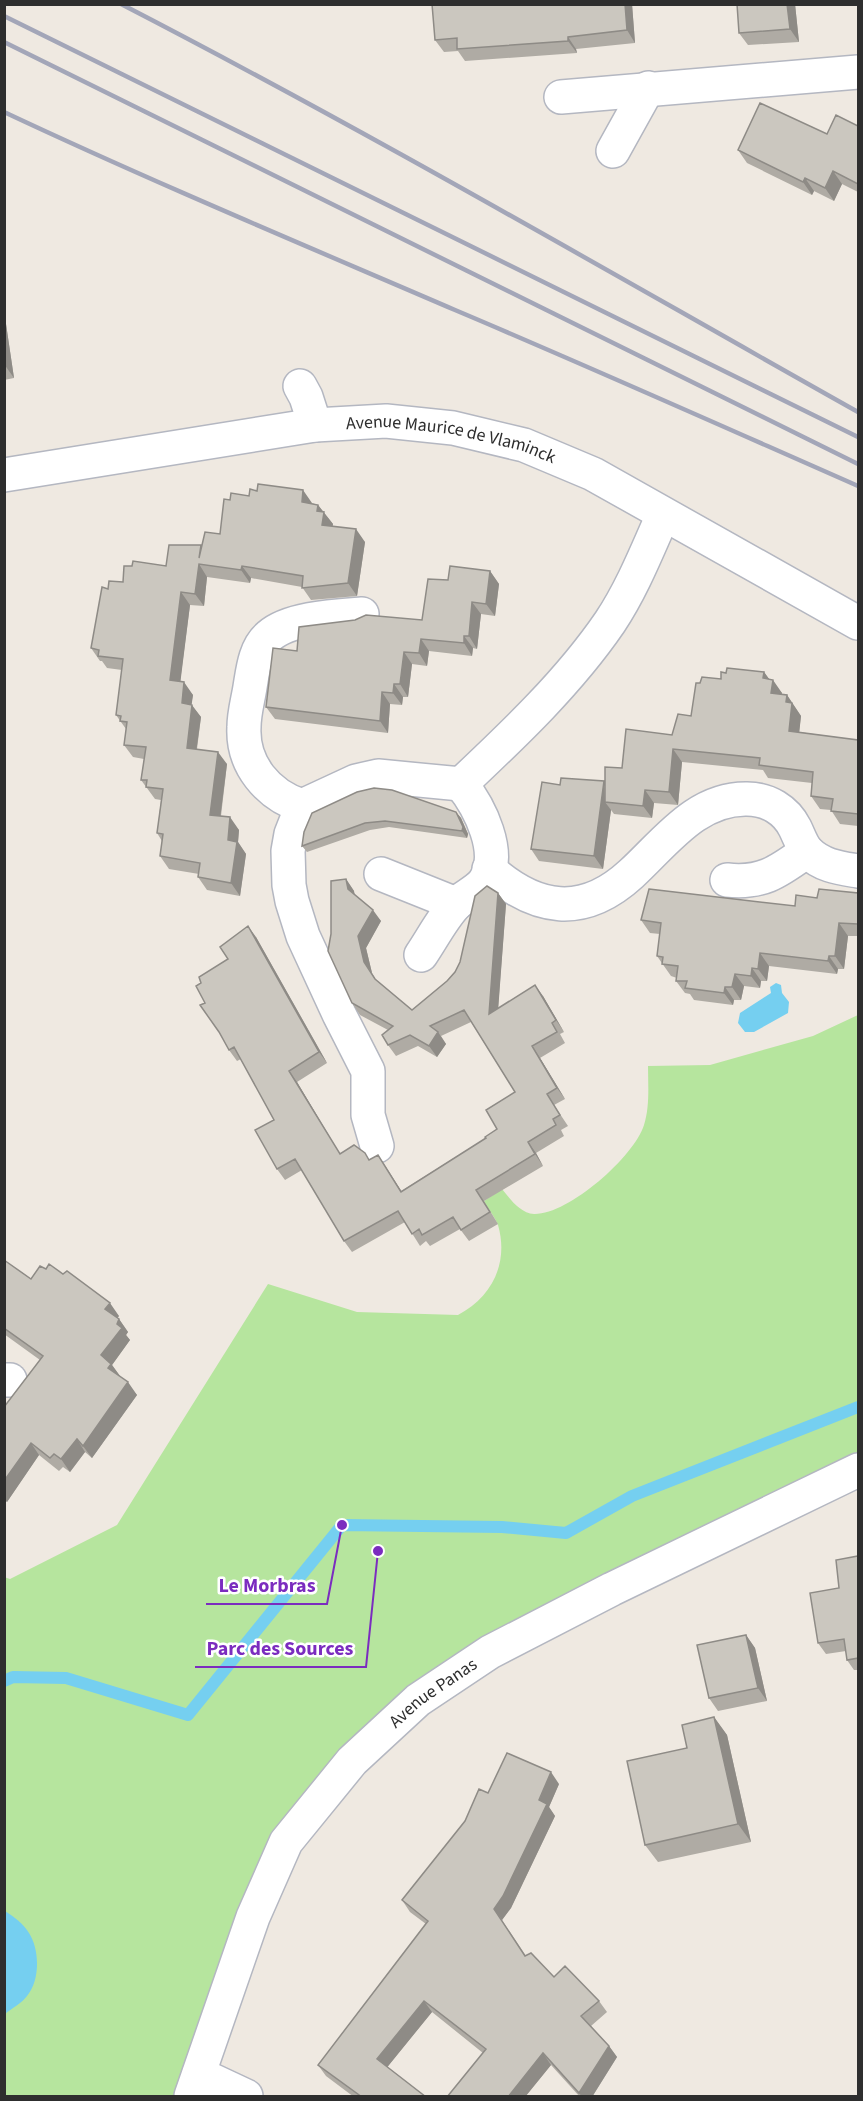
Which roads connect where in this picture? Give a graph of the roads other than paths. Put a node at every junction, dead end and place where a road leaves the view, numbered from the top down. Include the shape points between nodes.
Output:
1 (858, 72) edge
2 (648, 88) junction
3 (561, 97) dead end
4 (613, 151) dead end
5 (300, 386) dead end
6 (315, 425) junction
7 (4, 475) edge
8 (663, 515) junction
9 (362, 614) edge
10 (858, 623) edge
11 (461, 784) junction
12 (302, 806) junction
13 (807, 851) junction
14 (489, 869) junction
15 (858, 871) edge
16 (381, 874) dead end
17 (727, 880) dead end
18 (456, 904) junction
19 (421, 955) dead end
20 (377, 1146) dead end
21 (858, 1470) edge
22 (195, 2085) edge
23 (246, 2097) edge

1 - 2 street
2 - 3 street
2 - 4 street
5 - 6 street
6 - 7 street, Avenue Maurice de Vlaminck
6 - 8 street, Avenue Maurice de Vlaminck via 386,420 453,428 524,445 592,474
8 - 10 street, Avenue Maurice de Vlaminck
8 - 11 street via 639,570 587,653 530,717
9 - 12 street via 281,628 265,639 256,656 244,720 246,754 276,794
11 - 12 street via 378,776 356,781
11 - 14 street via 484,825 491,855
12 - 20 street via 288,851 292,901 308,945 368,1071 368,1115
13 - 14 street via 781,810 748,798 713,805 690,818 617,885 587,900 560,904 534,900
13 - 15 street via 821,863
13 - 17 street via 781,870 757,880
14 - 18 street via 484,881
16 - 18 street
18 - 19 street
21 - 22 street, Avenue Panas via 490,1652 418,1700 385,1730 352,1761 286,1842 253,1917
22 - 23 street

